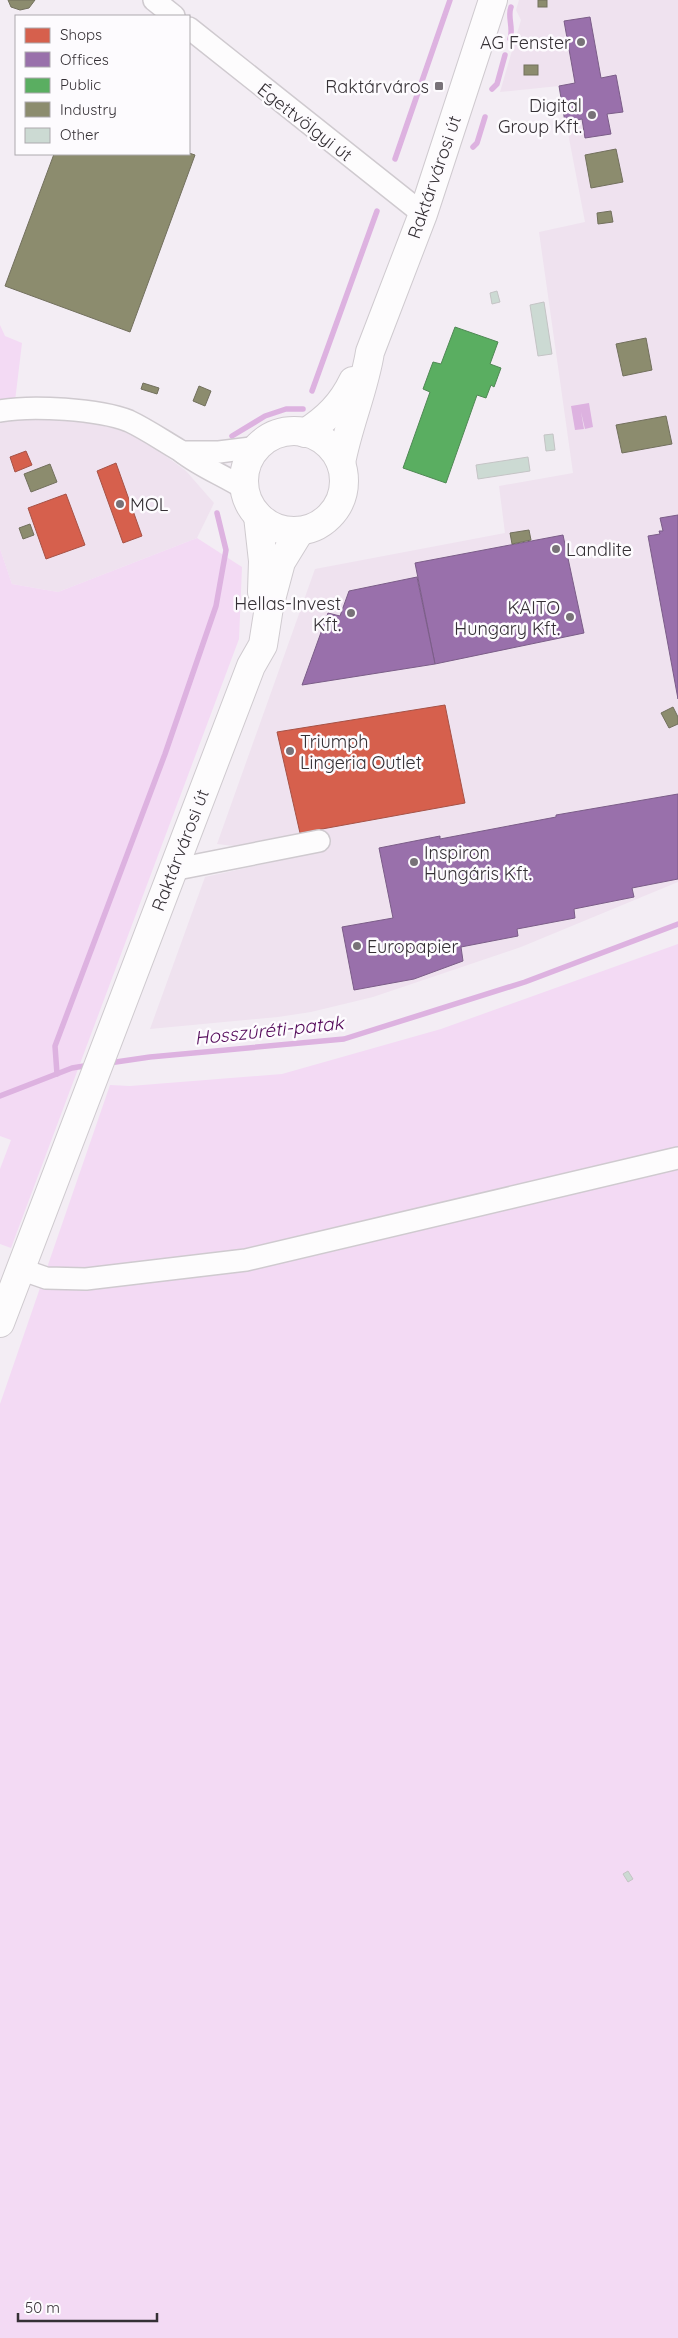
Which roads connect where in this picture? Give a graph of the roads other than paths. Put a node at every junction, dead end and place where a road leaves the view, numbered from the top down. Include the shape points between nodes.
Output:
1 (154, 0) edge
2 (493, 0) edge
3 (173, 15) edge
4 (190, 29) edge
5 (423, 214) junction
6 (370, 352) junction
7 (0, 411) edge
8 (305, 433) junction
9 (258, 447) junction
10 (179, 450) dead end
11 (341, 463) junction
12 (245, 489) junction
13 (258, 516) junction
14 (300, 531) junction
15 (251, 666) junction
16 (319, 841) dead end
17 (172, 870) junction
18 (678, 1158) edge
19 (20, 1268) junction
20 (0, 1323) edge

1 - 3 street
2 - 5 street, Raktárvárosi út
4 - 5 street, Égettvölgyi út
5 - 6 street, Raktárvárosi út
6 - 8 street, Raktárvárosi út via 340,403 322,422
6 - 11 street, Raktárvárosi út via 367,371 346,433
7 - 10 street via 42,407 104,415 128,421
8 - 9 street via 285,432
8 - 11 street via 330,447
9 - 12 street via 248,463
9 - 12 street via 182,452
11 - 14 street, Raktárvárosi út via 343,492 335,510 322,522
12 - 13 street, Raktárvárosi út
13 - 14 street via 273,526
13 - 15 street, Raktárvárosi út via 264,562
14 - 15 street, Raktárvárosi út via 281,562 263,645
15 - 17 street, Raktárvárosi út
16 - 17 street
17 - 19 street, Raktárvárosi út
18 - 19 street via 246,1260 86,1279 46,1278
19 - 20 street, Raktárvárosi út

